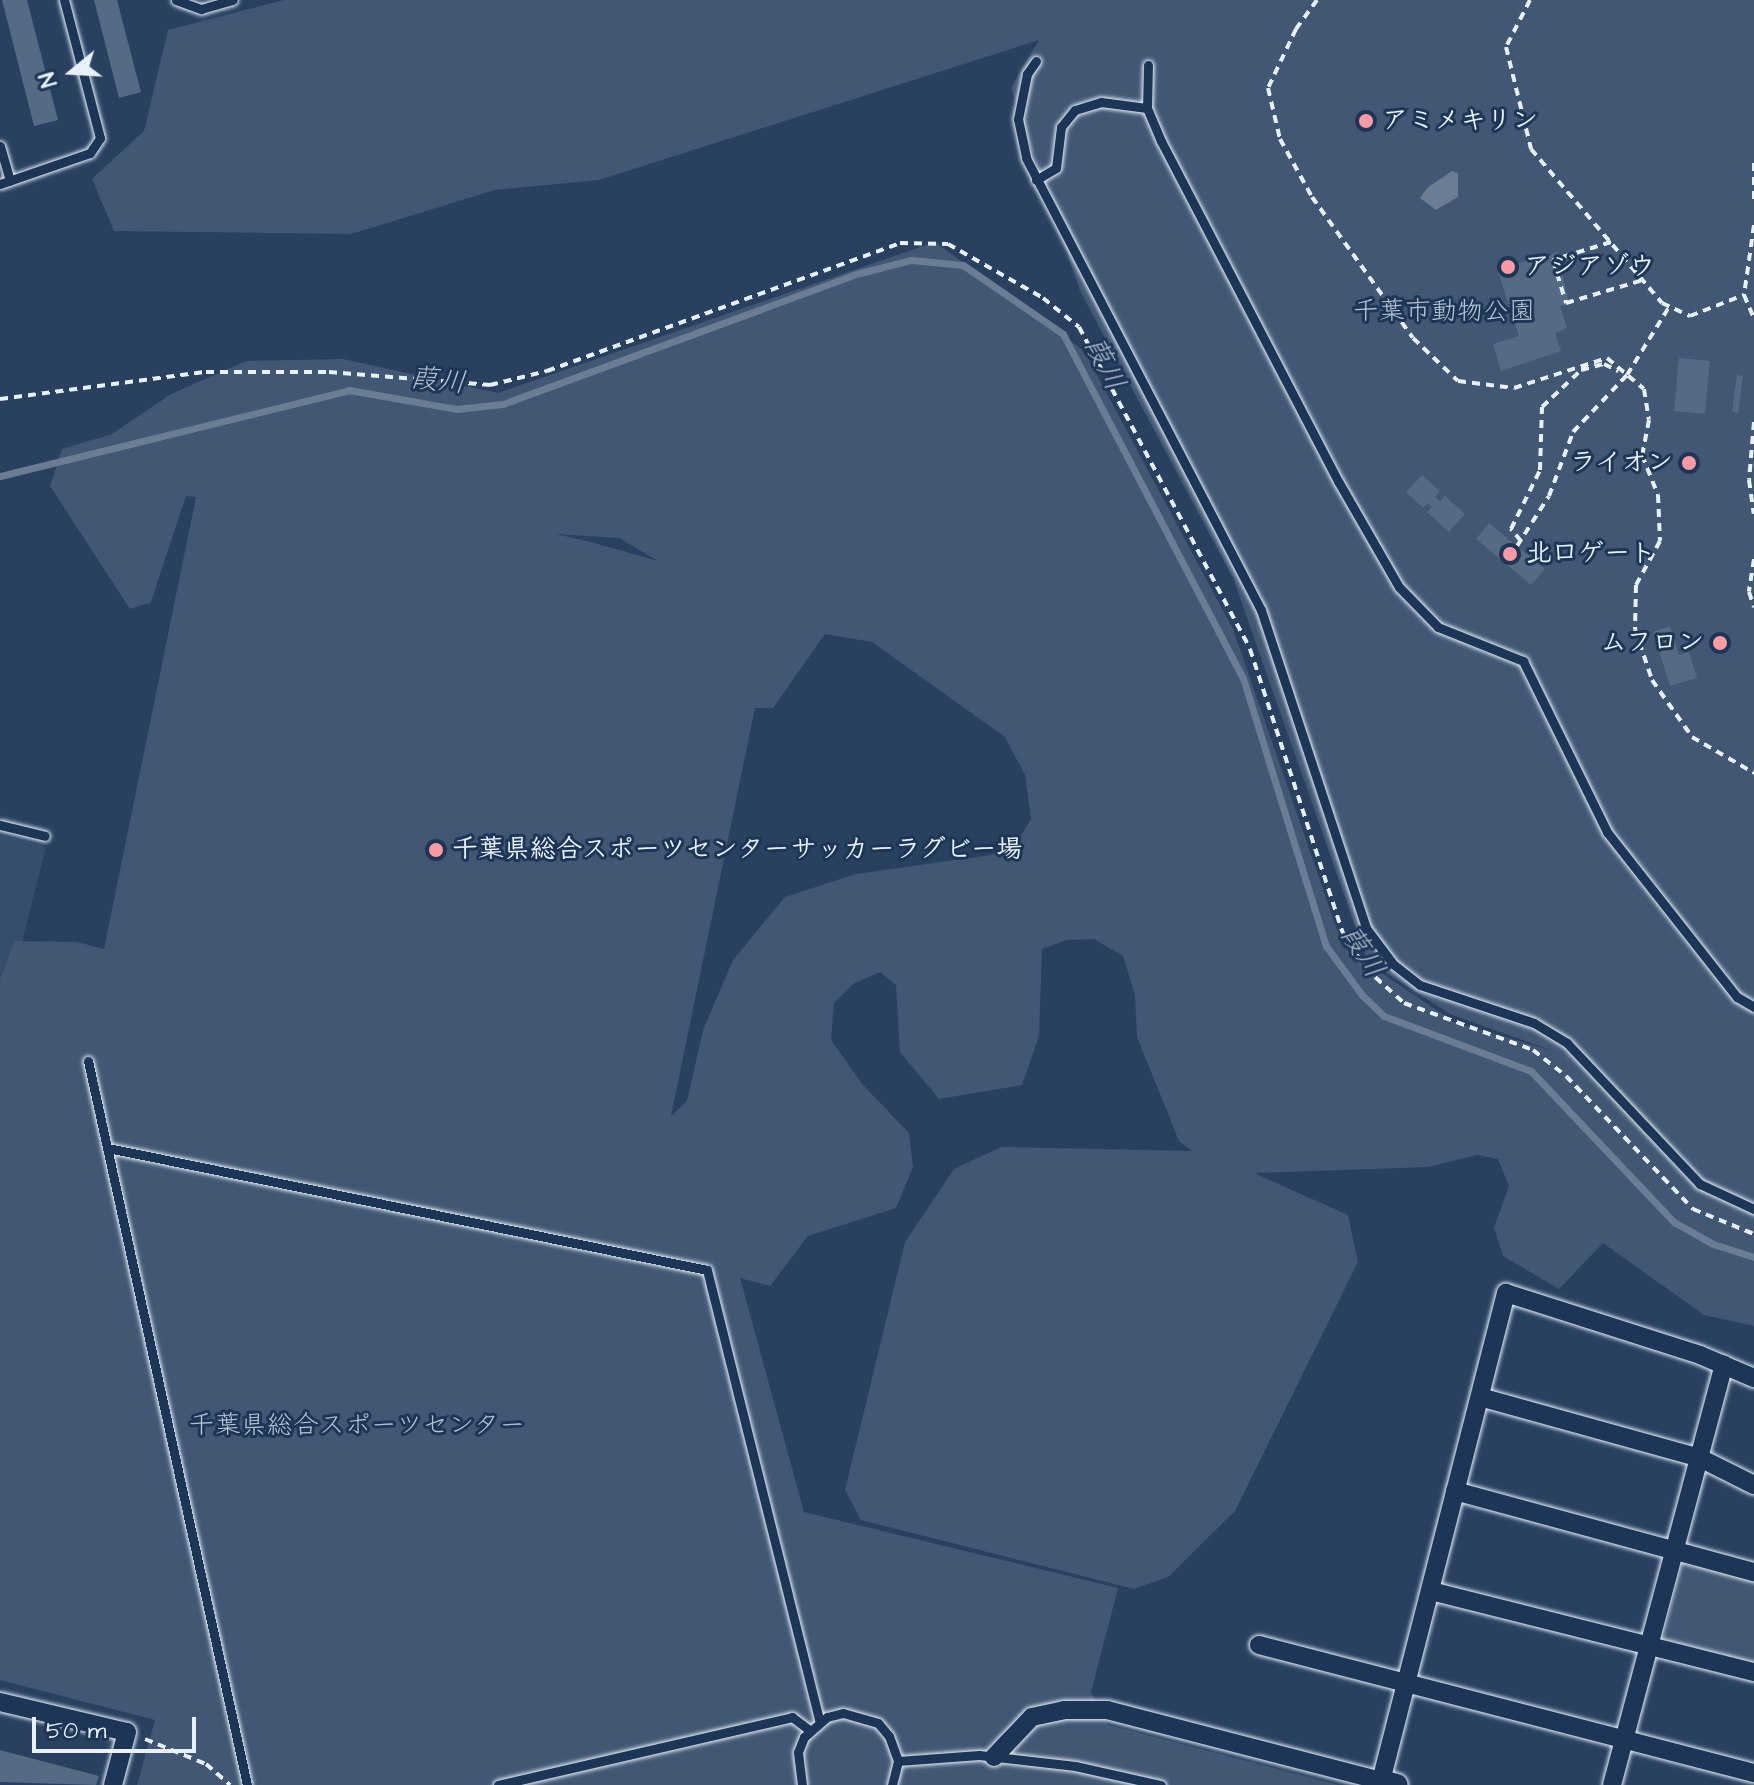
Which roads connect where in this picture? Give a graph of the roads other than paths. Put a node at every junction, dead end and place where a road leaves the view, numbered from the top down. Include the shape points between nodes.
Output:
1 (64, 0) edge
2 (176, 0) edge
3 (233, 0) edge
4 (1036, 61) dead end
5 (1148, 65) dead end
6 (1147, 108) junction
7 (0, 146) edge
8 (1036, 180) junction
9 (5, 183) edge
10 (0, 825) edge
11 (45, 836) dead end
12 (1754, 1007) edge
13 (88, 1061) dead end
14 (108, 1148) junction
15 (1754, 1209) edge
16 (1724, 1365) junction
17 (1754, 1378) edge
18 (1480, 1397) junction
19 (1700, 1458) junction
20 (1754, 1485) edge
21 (1455, 1491) junction
22 (1674, 1551) junction
23 (1754, 1572) edge
24 (1431, 1591) junction
25 (1259, 1645) dead end
26 (1650, 1646) junction
27 (1754, 1672) edge
28 (1405, 1682) junction
29 (0, 1702) edge
30 (820, 1722) junction
31 (809, 1730) junction
32 (1626, 1739) junction
33 (994, 1757) junction
34 (898, 1761) junction
35 (1754, 1773) edge
36 (1389, 1783) edge
37 (113, 1785) edge
38 (247, 1785) edge
39 (498, 1785) edge
40 (802, 1785) edge
41 (892, 1785) edge
42 (1161, 1785) edge
43 (1612, 1785) edge

1 - 9 lane via 100,138 90,153
2 - 3 lane via 201,9
4 - 8 lane via 1027,74 1018,119
5 - 6 lane
6 - 8 lane via 1101,102 1075,110 1061,127 1056,168
6 - 12 lane via 1338,481 1399,587 1438,627 1523,661 1607,832 1737,997
7 - 9 lane
8 - 15 lane via 1261,610 1366,928 1393,964 1420,985 1534,1023 1567,1043 1700,1184
10 - 11 lane
13 - 14 lane
14 - 30 lane via 707,1270
14 - 38 lane
16 - 17 street
16 - 18 street via 1506,1293
16 - 19 street
18 - 19 street
18 - 21 street
19 - 20 street
19 - 22 street
21 - 22 street
21 - 24 street
22 - 23 street
22 - 26 street
24 - 26 street
24 - 28 street
25 - 28 street
26 - 27 street
26 - 32 street
28 - 32 street
28 - 36 street
29 - 37 street via 127,1732
30 - 31 lane
30 - 34 lane via 843,1713 878,1723 894,1744
31 - 39 lane via 792,1717
31 - 40 lane via 798,1752
32 - 35 street
32 - 43 street
33 - 34 lane
33 - 36 street via 1032,1717 1107,1710
33 - 42 lane via 1075,1766
34 - 41 lane

